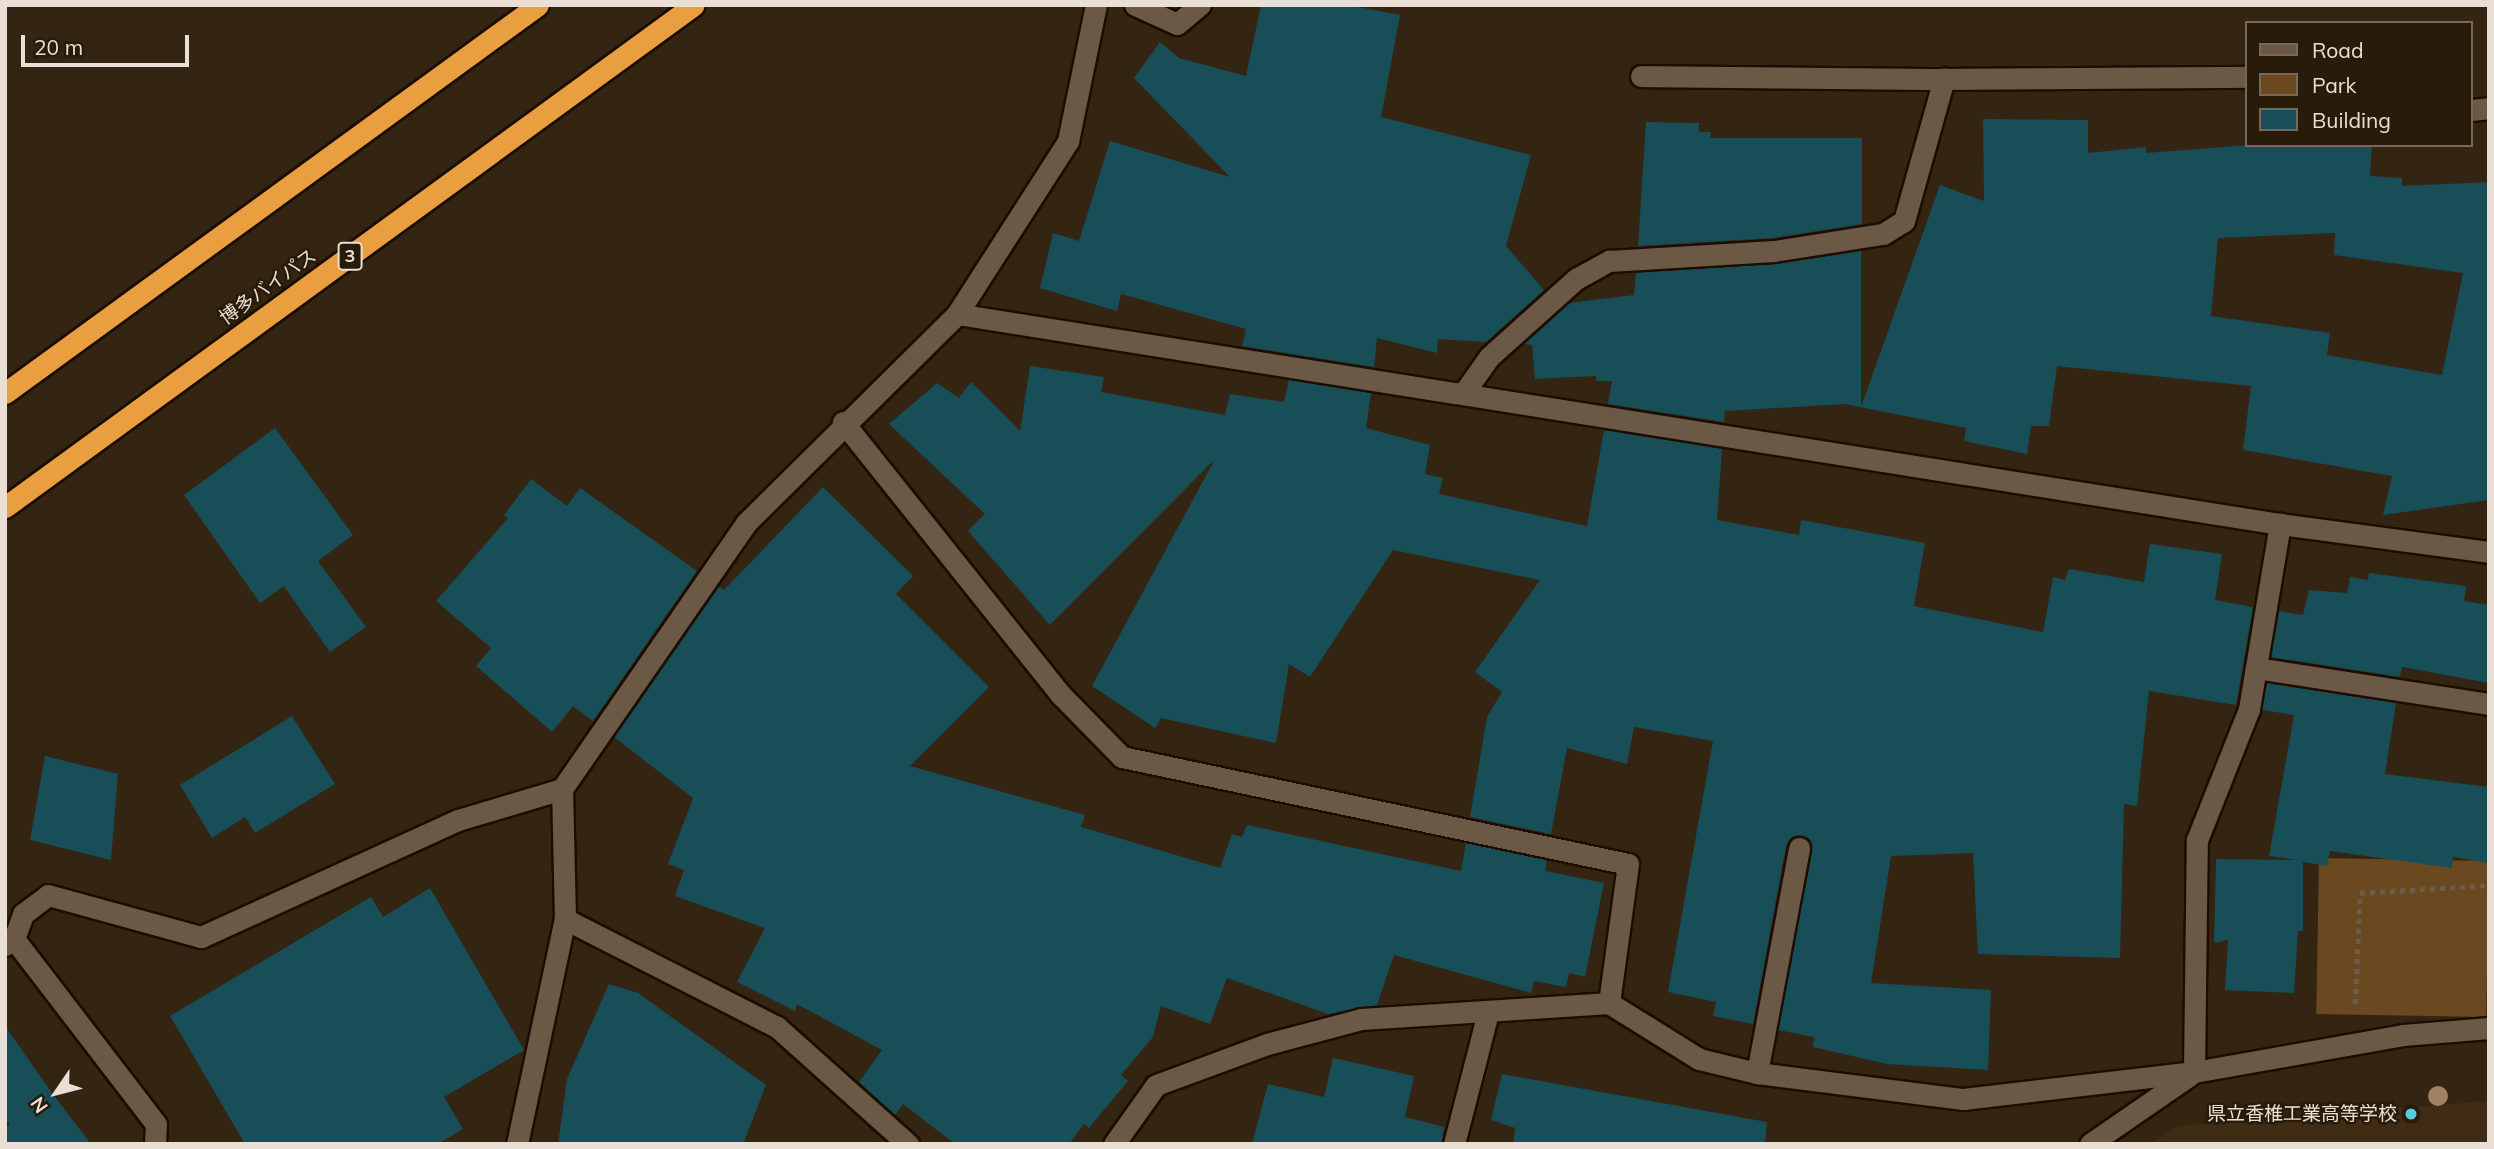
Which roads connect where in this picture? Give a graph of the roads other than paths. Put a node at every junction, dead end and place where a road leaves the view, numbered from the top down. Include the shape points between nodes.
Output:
1 (538, 5) edge
2 (694, 5) edge
3 (1096, 5) edge
4 (1135, 5) edge
5 (1200, 5) edge
6 (1641, 76) dead end
7 (2246, 77) edge
8 (1944, 79) junction
9 (957, 314) junction
10 (5, 393) edge
11 (1463, 394) junction
12 (844, 422) junction
13 (5, 507) edge
14 (2280, 524) junction
15 (2489, 552) edge
16 (2256, 668) junction
17 (2489, 704) edge
18 (562, 789) junction
19 (1799, 848) dead end
20 (565, 919) junction
21 (10, 942) edge
22 (1609, 1003) junction
23 (1488, 1013) junction
24 (2489, 1028) edge
25 (2194, 1072) junction
26 (1757, 1073) junction
27 (155, 1144) edge
28 (517, 1144) edge
29 (908, 1144) edge
30 (1114, 1144) edge
31 (1454, 1144) edge
32 (2090, 1144) edge

1 - 10 highway
2 - 13 highway, 博多バイパス / 3
3 - 9 street via 1068,141
4 - 5 street via 1177,24
6 - 8 street
7 - 8 street
8 - 11 street via 1904,221 1884,234 1774,251 1609,261 1576,279 1489,357
9 - 11 street
9 - 12 street
11 - 14 street
12 - 18 street via 746,523
12 - 22 street via 1060,695 1122,757 1628,864
14 - 15 street
14 - 16 street
16 - 17 street
16 - 25 street via 2249,709 2197,840
18 - 20 street
18 - 21 street via 458,820 201,937 48,895 23,914
19 - 26 street
20 - 28 street
20 - 29 street via 777,1027
21 - 27 street via 156,1124
22 - 23 street
22 - 26 street via 1699,1059
23 - 30 street via 1361,1019 1267,1044 1156,1085
23 - 31 street
24 - 25 street via 2353,1044
25 - 26 street via 1963,1099
25 - 32 street

